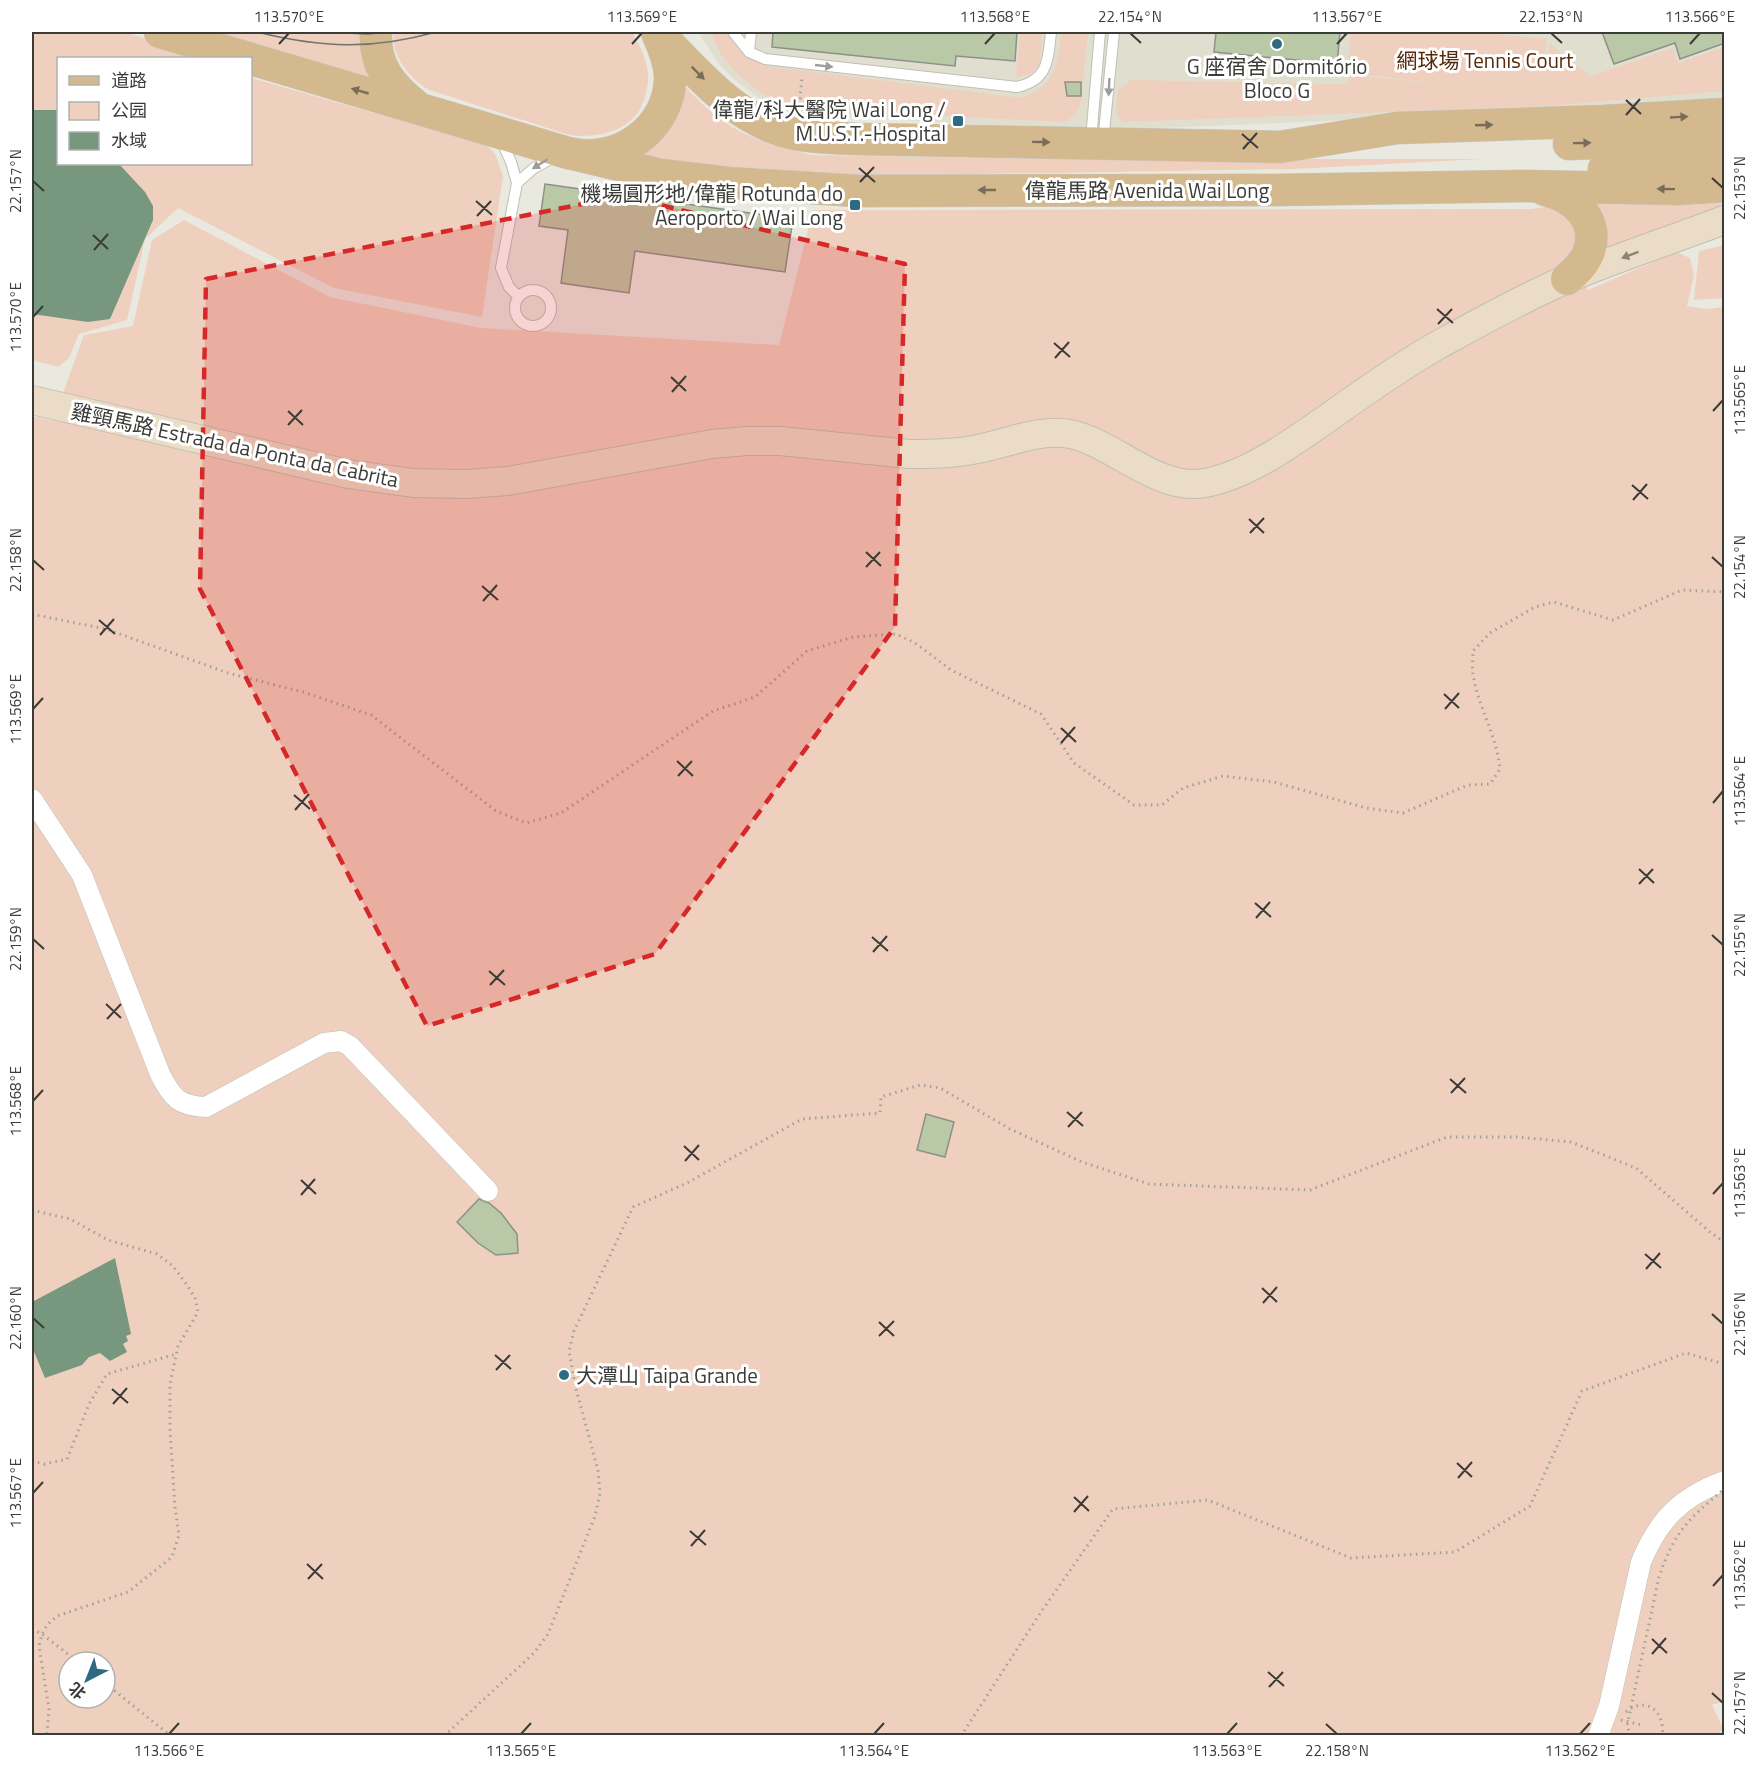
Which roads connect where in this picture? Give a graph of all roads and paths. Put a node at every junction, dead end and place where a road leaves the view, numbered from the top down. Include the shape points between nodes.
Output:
1 (160, 32) edge
2 (376, 32) edge
3 (656, 32) edge
4 (733, 32) edge
5 (751, 32) edge
6 (1050, 32) edge
7 (1100, 32) edge
8 (1114, 32) edge
9 (749, 52) junction
10 (246, 57) edge
11 (252, 59) edge
12 (417, 107) junction
13 (1725, 114) edge
14 (495, 130) junction
15 (1725, 138) edge
16 (1097, 143) junction
17 (1280, 147) junction
18 (570, 153) junction
19 (1725, 162) edge
20 (516, 183) junction
21 (1522, 186) junction
22 (1725, 186) edge
23 (1277, 190) junction
24 (1725, 220) edge
25 (1567, 279) junction
26 (519, 297) dead end
27 (32, 400) edge
28 (1725, 592) edge
29 (32, 616) edge
30 (32, 799) edge
31 (488, 1191) dead end
32 (32, 1210) edge
33 (1725, 1242) edge
34 (176, 1354) junction
35 (1725, 1364) edge
36 (32, 1461) edge
37 (1725, 1481) edge
38 (1725, 1489) edge
39 (32, 1629) edge
40 (42, 1634) junction
41 (63, 1650) edge
42 (117, 1693) edge
43 (1642, 1705) dead end
44 (1617, 1718) dead end
45 (1642, 1725) dead end
46 (48, 1736) edge
47 (171, 1736) edge
48 (444, 1736) edge
49 (961, 1736) edge
50 (1598, 1736) edge
51 (1631, 1736) edge
52 (1662, 1736) edge

10 -> 1 main road
2 - 12 main road via 382,68 396,90
3 -> 16 main road, 偉龍馬路 Avenida Wai Long via 717,93 745,114 793,133 859,139
3 - 18 main road via 666,52 670,76 667,99 657,121 640,139 620,151 597,156
4 - 9 lane
5 - 9 lane
9 -> 6 lane via 765,59 1017,87 1028,85 1044,70
7 - 16 lane
8 -> 16 lane
12 -> 11 main road
12 - 14 main road
17 -> 13 main road, 偉龍馬路 Avenida Wai Long via 1397,128
14 - 18 main road
14 - 20 lane via 505,145
17 -> 15 main road via 1481,146
16 - 17 main road, 偉龍馬路 Avenida Wai Long
18 -> 20 lane via 552,157
23 -> 18 main road, 偉龍馬路 Avenida Wai Long via 859,190 661,175
19 - 23 main road
20 - 26 lane via 501,268 508,287
22 -> 21 main road, 偉龍馬路 Avenida Wai Long
21 - 23 main road, 偉龍馬路 Avenida Wai Long
21 - 25 main road via 1561,194 1583,212 1591,239 1588,253
24 -> 25 street, 雞頸馬路 Estrada da Ponta da Cabrita
25 - 27 street, 雞頸馬路 Estrada da Ponta da Cabrita via 1394,371 1275,453 1202,484 1157,475 1089,441 1055,433 974,450 928,454 747,441 508,481 413,483 348,474
28 - 29 path via 1682,590 1613,620 1554,602 1535,607 1491,633 1473,651 1473,673 1499,754 1500,769 1490,784 1468,785 1403,813 1366,808 1274,782 1223,776 1183,788 1162,806 1134,805 1074,763 1041,714 951,670 896,634 853,637 807,651 755,698 713,711 561,813 526,823 496,811 371,715 228,673 106,629
30 - 31 street via 82,875 160,1074 176,1099 187,1106 206,1107 324,1042 341,1041
32 - 34 path via 70,1219 108,1240 157,1254 173,1266 195,1298 198,1312
33 - 48 path via 1636,1168 1571,1142 1447,1137 1310,1190 1149,1184 1082,1161 1010,1129 940,1088 920,1085 881,1096 880,1113 802,1119 687,1183 633,1207 574,1331 569,1351 598,1470 600,1494 595,1516 548,1634 534,1653
34 - 36 path via 107,1374 88,1404 67,1459 45,1464
34 - 40 path via 170,1384 170,1429 179,1535 172,1557 128,1592 57,1616
35 - 49 path via 1686,1353 1582,1391 1530,1506 1455,1552 1351,1558 1208,1500 1113,1509
37 - 50 street via 1681,1503 1648,1544 1609,1706
38 - 51 path, bridge via 1685,1524 1665,1558 1627,1726
39 - 40 path
40 - 41 path
40 - 46 path via 39,1654 49,1709
42 - 47 path
43 - 52 path via 1660,1715
44 - 45 path

